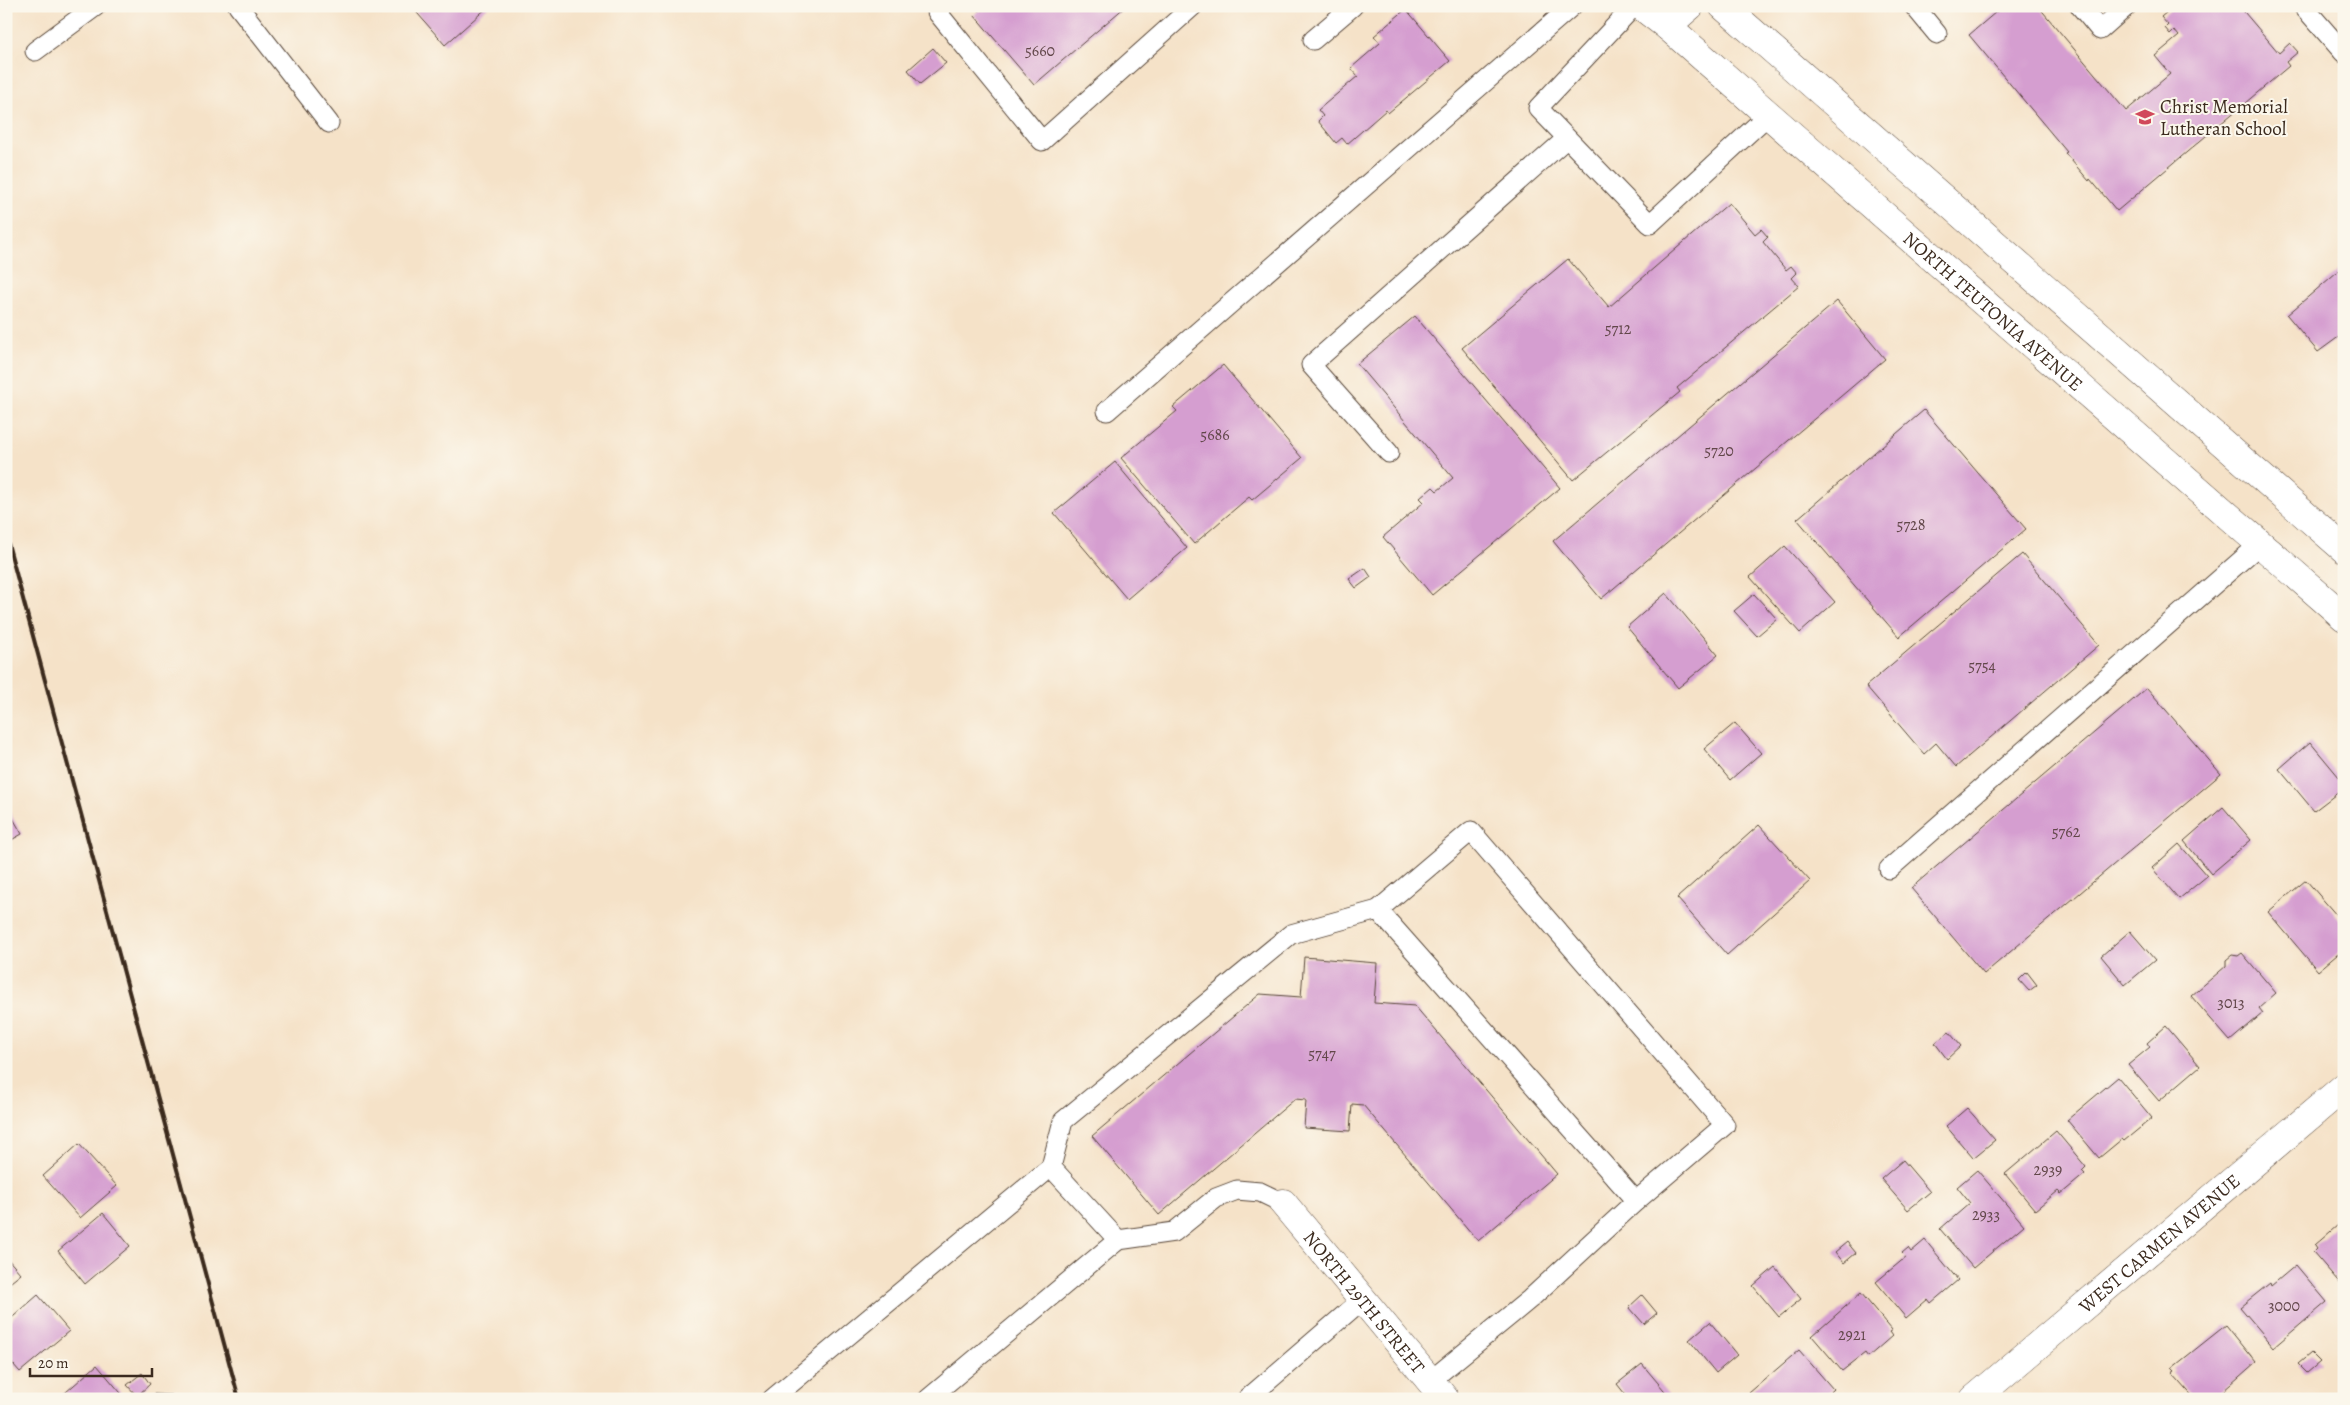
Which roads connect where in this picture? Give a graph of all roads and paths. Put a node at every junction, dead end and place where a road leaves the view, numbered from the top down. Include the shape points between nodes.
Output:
1 (96, 6) edge
2 (238, 6) edge
3 (943, 6) edge
4 (1193, 6) edge
5 (1353, 6) edge
6 (1572, 6) edge
7 (1634, 6) edge
8 (1641, 6) edge
9 (1690, 6) edge
10 (1723, 6) edge
11 (1914, 6) edge
12 (2080, 6) edge
13 (2128, 6) edge
14 (2303, 6) edge
15 (1667, 26) junction
16 (1938, 34) dead end
17 (1313, 40) dead end
18 (35, 51) dead end
19 (2344, 53) edge
20 (1768, 115) junction
21 (330, 123) dead end
22 (1566, 139) junction
23 (1107, 411) dead end
24 (1389, 453) dead end
25 (2260, 544) junction
26 (2344, 549) edge
27 (2344, 617) edge
28 (1889, 869) dead end
29 (1378, 910) junction
30 (2344, 1087) edge
31 (1052, 1167) junction
32 (1636, 1201) junction
33 (1283, 1204) joint
34 (1118, 1240) junction
35 (1363, 1299) junction
36 (1438, 1390) edge
37 (772, 1399) edge
38 (928, 1399) edge
39 (1247, 1399) edge
40 (1974, 1399) edge

1 - 18 lane
2 - 21 lane
3 - 4 lane via 937,12 1042,141
5 - 17 lane
6 - 23 lane
7 - 22 lane via 1538,108
8 - 15 main road, NORTH TEUTONIA AVENUE
9 - 15 main road
10 - 26 main road
11 - 16 lane
12 - 13 lane via 2100,30
14 - 19 lane
15 - 20 main road, NORTH TEUTONIA AVENUE
20 - 22 lane via 1650,224
20 - 25 main road, NORTH TEUTONIA AVENUE
22 - 24 lane via 1312,365
25 - 27 main road, NORTH TEUTONIA AVENUE
25 - 28 lane
29 - 31 lane via 1291,934 1063,1121
29 - 32 lane
29 - 32 lane via 1471,831 1725,1125
30 - 40 main road, WEST CARMEN AVENUE
31 - 34 lane
31 - 37 lane
32 - 36 lane
33 - 34 lane via 1260,1192 1237,1190 1216,1198 1174,1232
33 - 35 main road, NORTH 29TH STREET
34 - 38 lane
35 - 36 main road, NORTH 29TH STREET
35 - 39 lane

